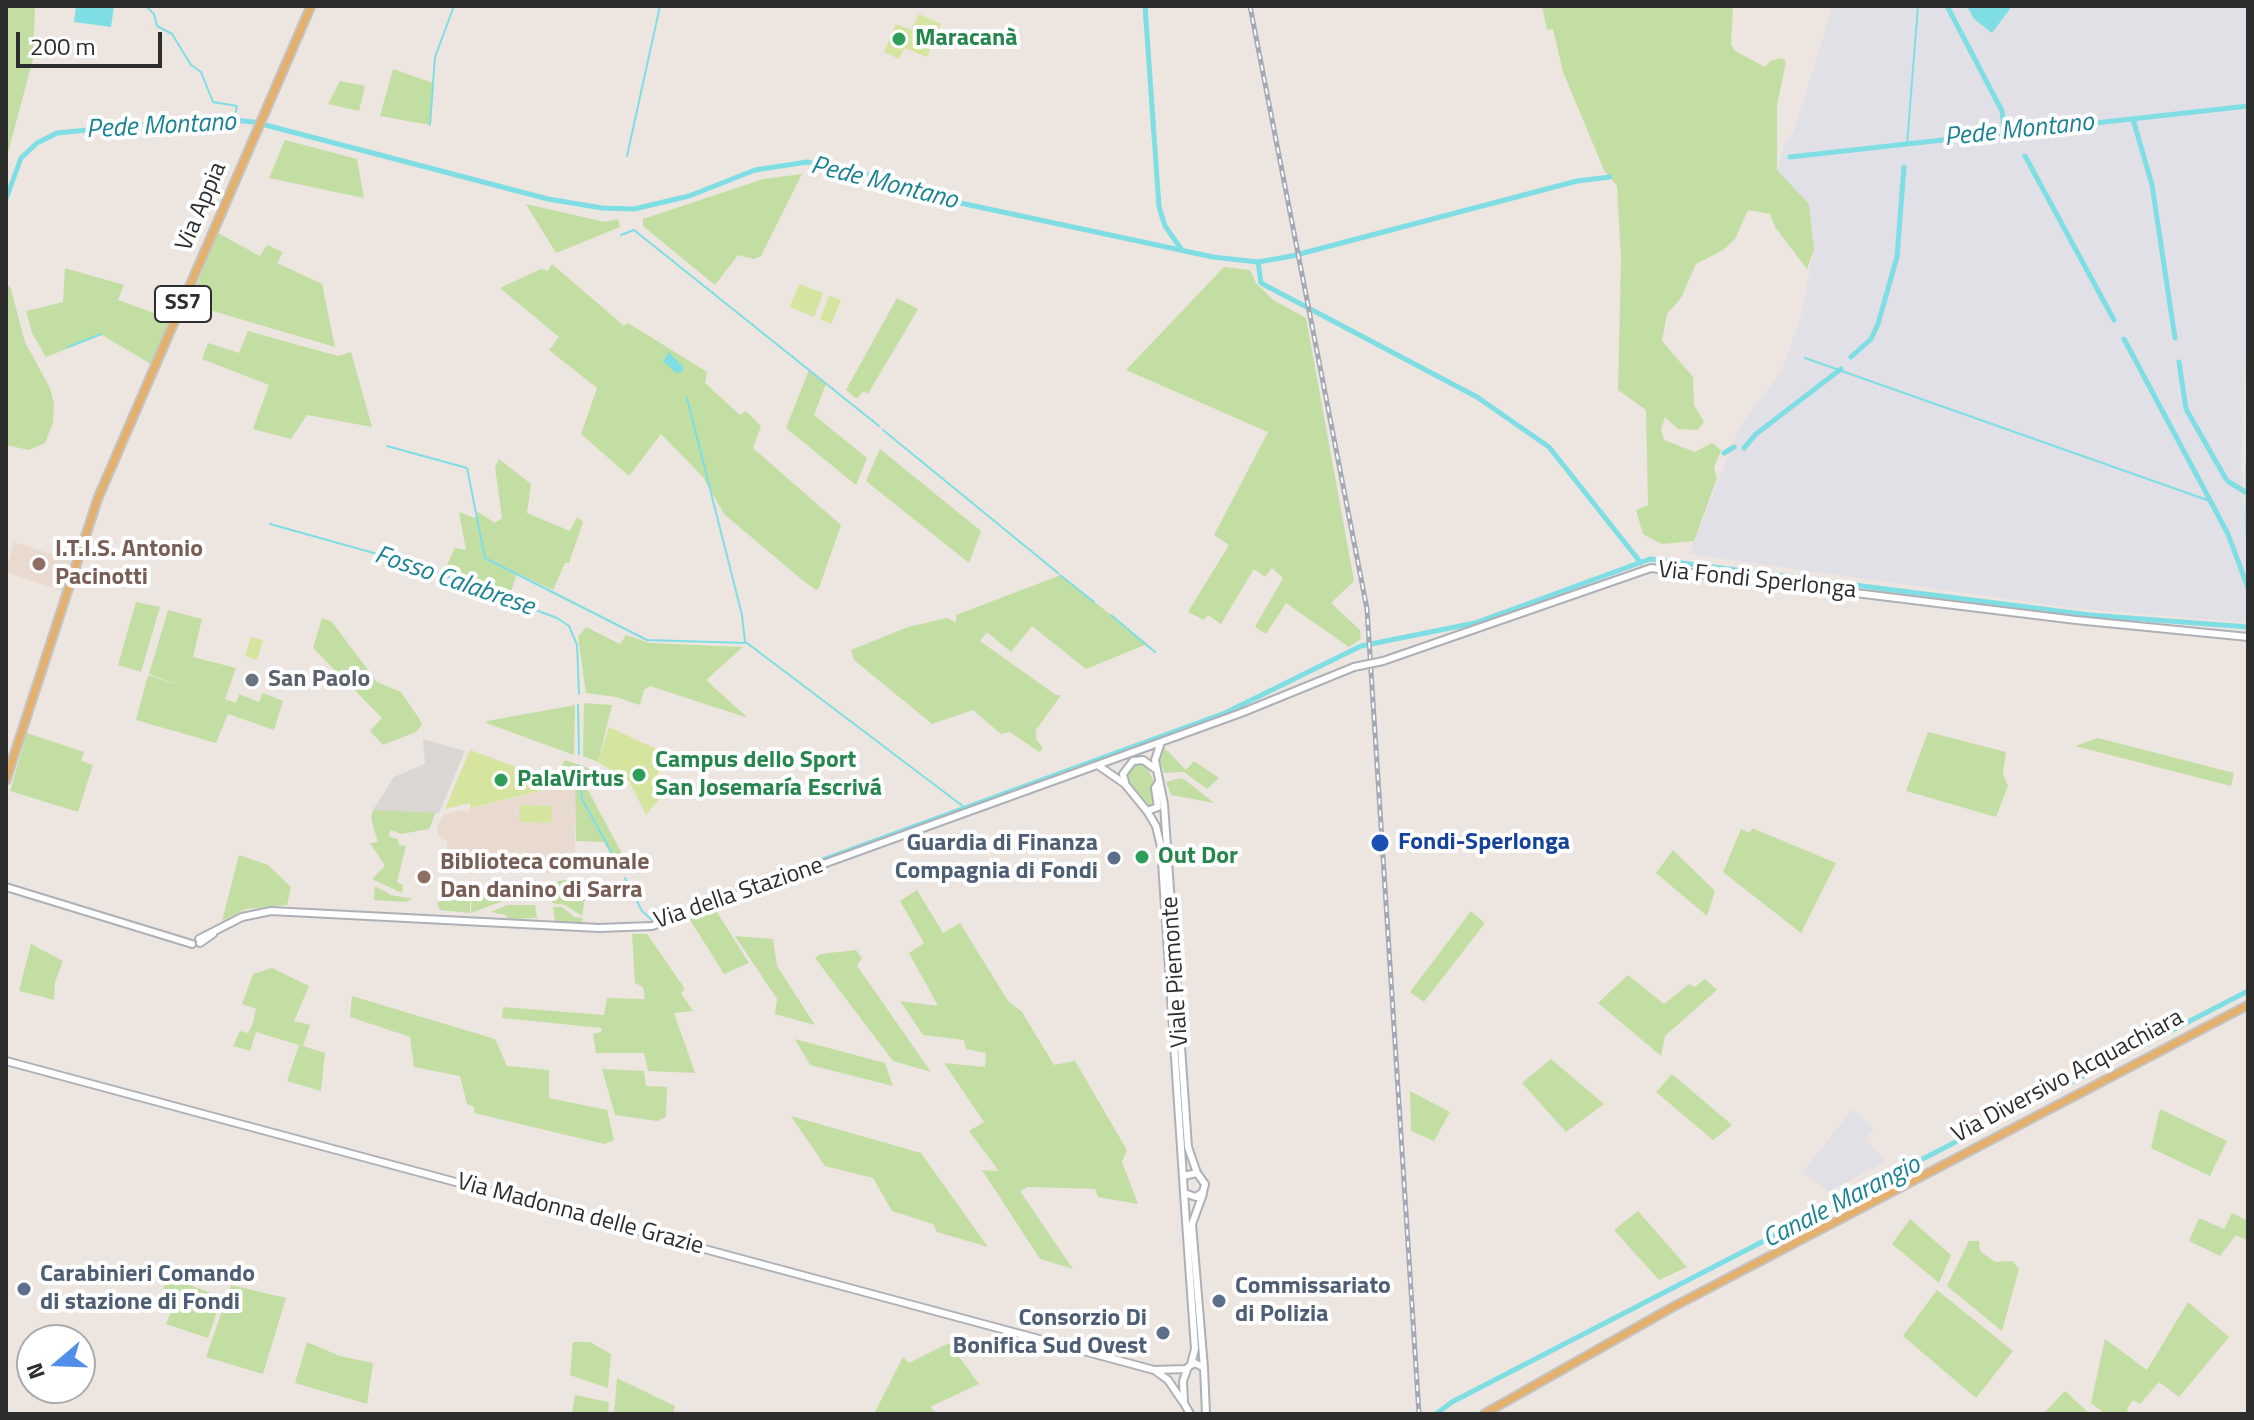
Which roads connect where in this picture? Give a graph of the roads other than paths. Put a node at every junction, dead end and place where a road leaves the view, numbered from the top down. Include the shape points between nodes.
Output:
1 (311, 6) edge
2 (2248, 637) edge
3 (1241, 713) joint
4 (1161, 742) junction
5 (1143, 748) junction
6 (1120, 757) junction
7 (1155, 760) junction
8 (1097, 765) junction
9 (1157, 770) junction
10 (1114, 775) junction
11 (6, 780) edge
12 (1159, 782) junction
13 (1125, 784) junction
14 (1147, 811) junction
15 (6, 887) edge
16 (2248, 1005) edge
17 (6, 1061) edge
18 (1197, 1173) junction
19 (1183, 1176) junction
20 (1203, 1192) junction
21 (1184, 1193) junction
22 (1189, 1366) junction
23 (1204, 1368) junction
24 (1154, 1370) junction
25 (1184, 1403) junction
26 (1208, 1413) edge
27 (1190, 1414) edge
28 (1484, 1414) edge

1 - 11 main road, Via Appia / SS7 via 92,513
2 - 3 street, Via Fondi Sperlonga, bridge via 1651,568 1406,656 1354,667
3 - 4 street, Via della Stazione
4 - 5 street, Via della Stazione
4 - 7 street
5 - 6 street, Via della Stazione
5 - 7 street
6 - 8 street, Via della Stazione
6 - 10 street
7 - 9 street, Viale Piemonte
8 - 10 street, Viale Piemonte
8 - 15 street, Via della Stazione via 652,926 599,928 291,910 242,917 196,941
9 - 12 street, Viale Piemonte
9 - 13 street via 1143,760 1133,761 1123,774
10 - 13 street, Viale Piemonte
12 - 14 street via 1158,807
12 - 18 street, Viale Piemonte via 1188,1147
13 - 14 street, Viale Piemonte
14 - 19 street, Viale Piemonte via 1161,847
16 - 28 main road, Via Diversivo Acquachiara via 1684,1301
17 - 24 street, Via Madonna delle Grazie
18 - 19 street
18 - 20 street, Viale Piemonte via 1205,1184
19 - 21 street, Viale Piemonte
20 - 21 street via 1196,1197
20 - 23 street via 1192,1224
21 - 22 street, Viale Piemonte via 1195,1349
22 - 23 street
22 - 24 street
22 - 25 street, Viale Piemonte
23 - 26 street
24 - 25 street
25 - 27 street

